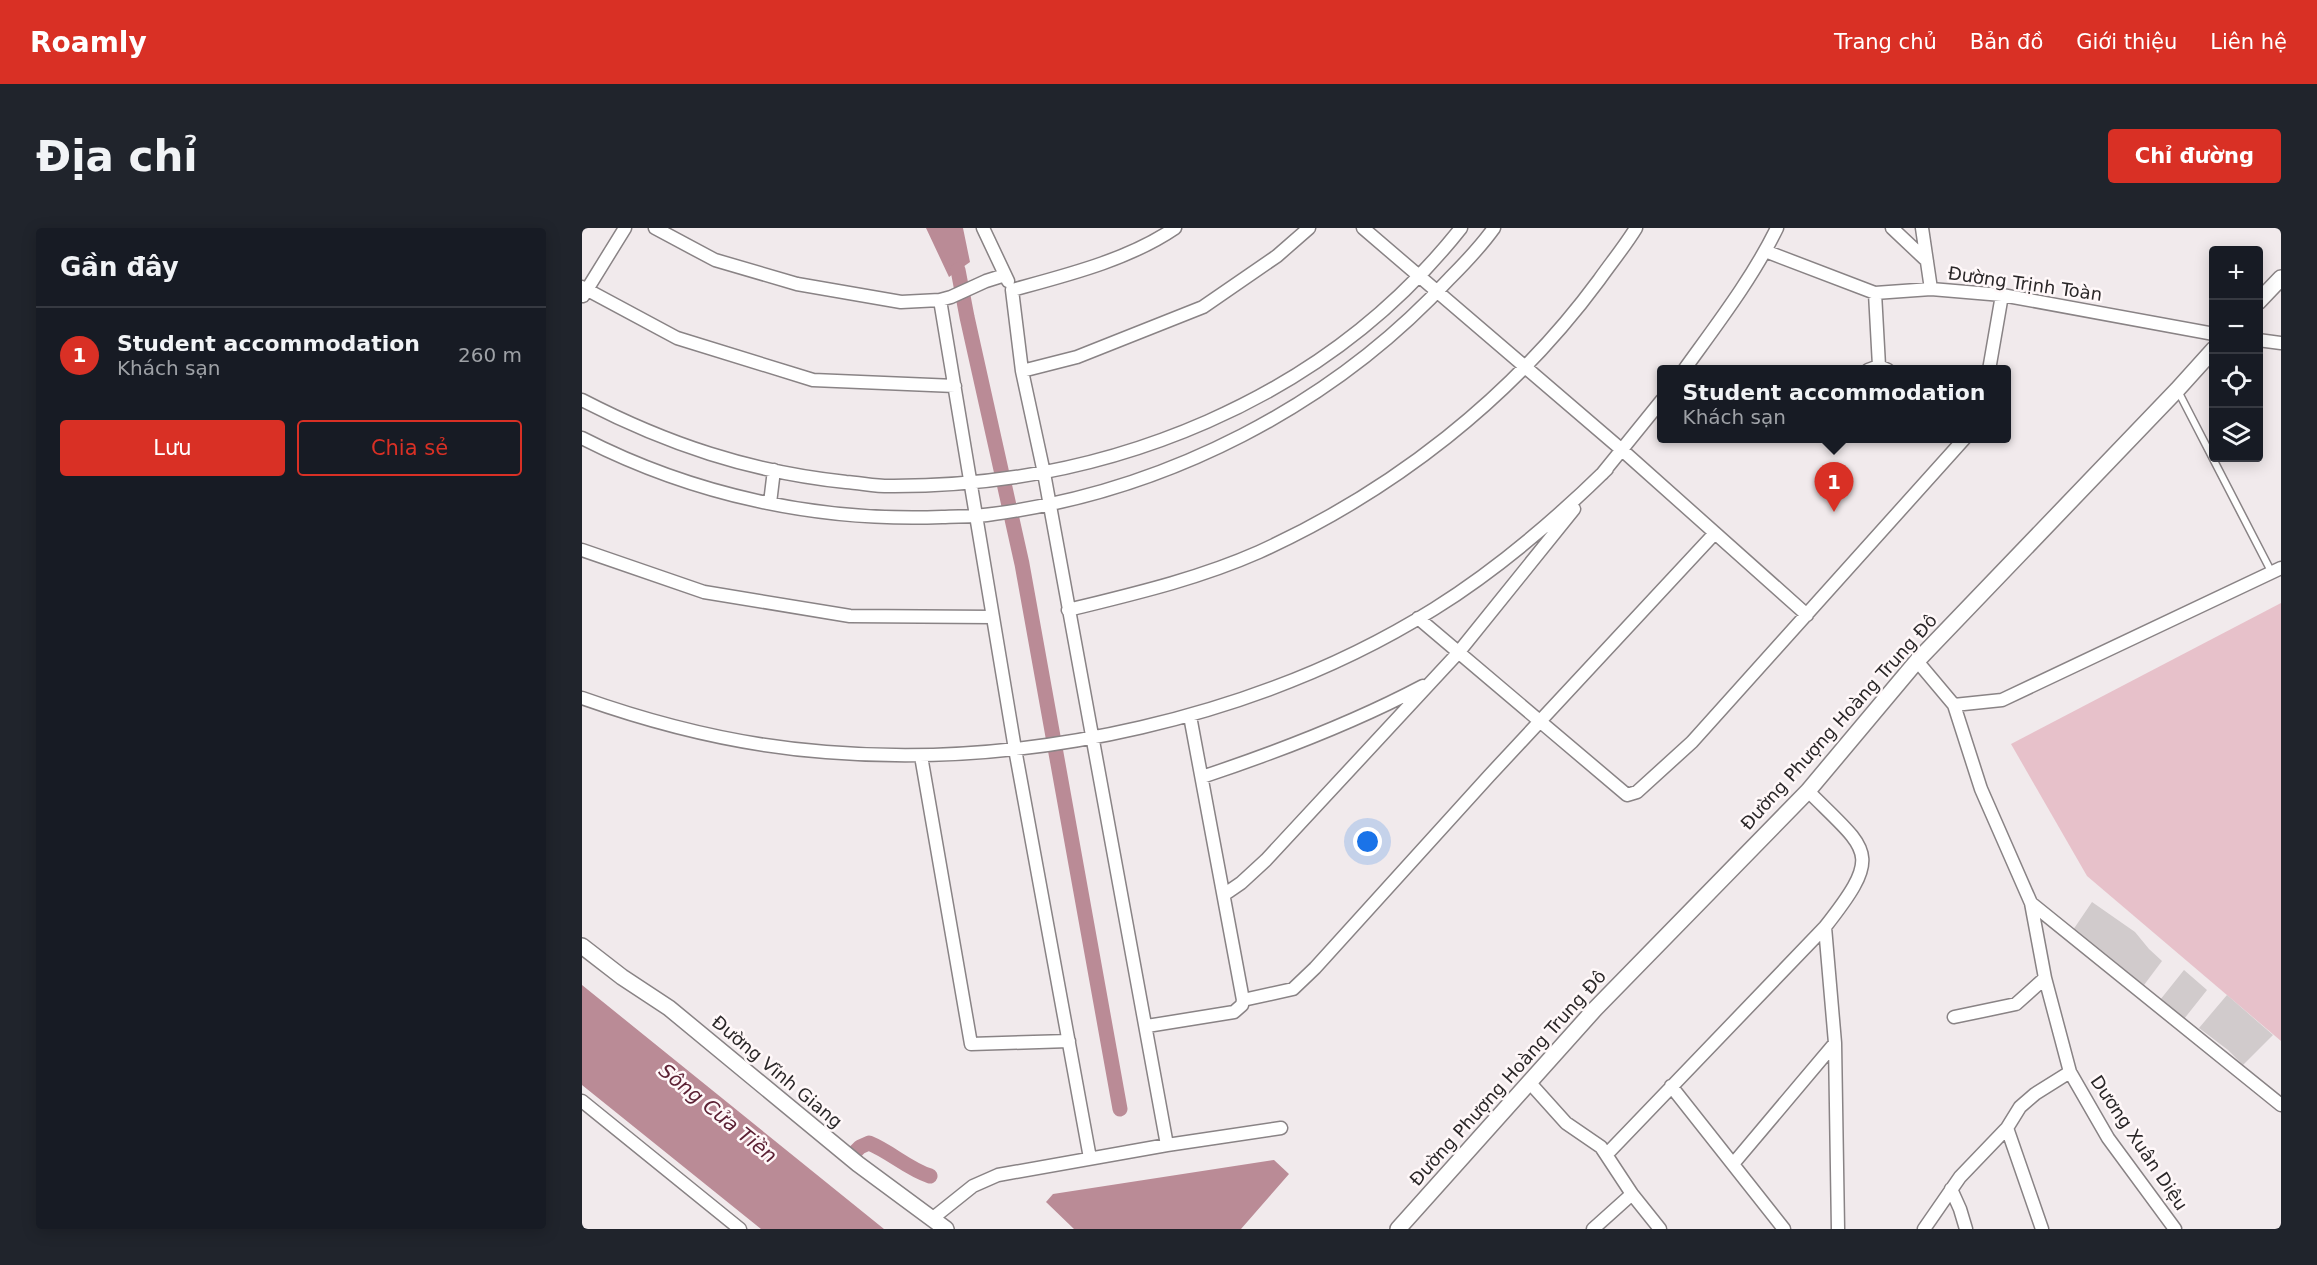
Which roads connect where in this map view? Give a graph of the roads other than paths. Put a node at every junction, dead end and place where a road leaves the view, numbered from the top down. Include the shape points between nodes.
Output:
1 (625, 228) edge
2 (655, 228) edge
3 (983, 228) edge
4 (1175, 228) edge
5 (1309, 228) edge
6 (1363, 228) edge
7 (1461, 228) edge
8 (1494, 228) edge
9 (1636, 228) edge
10 (1777, 228) edge
11 (1892, 228) edge
12 (1922, 228) edge
13 (1765, 251) junction
14 (1927, 261) junction
15 (1005, 275) junction
16 (1418, 275) junction
17 (2281, 278) edge
18 (1931, 289) junction
19 (1012, 290) junction
20 (584, 291) edge
21 (1438, 291) junction
22 (1875, 294) junction
23 (2002, 295) junction
24 (945, 299) junction
25 (2261, 300) edge
26 (2209, 333) edge
27 (2263, 341) edge
28 (2281, 343) edge
29 (2210, 354) edge
30 (1687, 365) edge
31 (1878, 365) edge
32 (1990, 365) edge
33 (1524, 368) junction
34 (1022, 371) junction
35 (955, 386) junction
36 (2177, 390) junction
37 (582, 400) edge
38 (1657, 406) edge
39 (582, 438) edge
40 (1961, 443) edge
41 (1622, 450) junction
42 (1607, 469) junction
43 (774, 470) junction
44 (1044, 473) junction
45 (971, 483) junction
46 (770, 503) junction
47 (1050, 504) junction
48 (976, 515) junction
49 (1716, 533) junction
50 (582, 550) edge
51 (2277, 570) edge
52 (1068, 610) junction
53 (1807, 615) junction
54 (993, 617) junction
55 (1418, 618) junction
56 (1458, 653) junction
57 (1917, 661) junction
58 (1431, 681) junction
59 (582, 698) edge
60 (1954, 705) junction
61 (1190, 716) junction
62 (1540, 723) junction
63 (1092, 737) junction
64 (1015, 749) junction
65 (921, 756) junction
66 (1202, 777) junction
67 (1808, 791) junction
68 (1224, 894) junction
69 (2031, 903) junction
70 (1826, 927) junction
71 (582, 946) edge
72 (2045, 978) junction
73 (1243, 1000) junction
74 (1954, 1017) dead end
75 (1147, 1026) junction
76 (1069, 1041) junction
77 (1835, 1043) junction
78 (2070, 1072) junction
79 (1530, 1083) junction
80 (1671, 1086) junction
81 (582, 1101) edge
82 (2281, 1105) edge
83 (1281, 1128) dead end
84 (2007, 1128) junction
85 (1167, 1145) junction
86 (1607, 1154) junction
87 (1090, 1158) junction
88 (1733, 1164) junction
89 (1950, 1189) junction
90 (1632, 1194) junction
91 (933, 1218) junction
92 (740, 1229) edge
93 (946, 1229) edge
94 (1398, 1229) edge
95 (1593, 1229) edge
96 (1660, 1229) edge
97 (1784, 1229) edge
98 (1838, 1229) edge
99 (1924, 1229) edge
100 (1966, 1229) edge
101 (2042, 1229) edge
102 (2175, 1229) edge

1 - 20 street
2 - 24 street via 715,260 797,284 901,302
3 - 15 street
4 - 19 street via 1154,243
5 - 34 street via 1277,256 1203,307 1077,357
6 - 16 street
7 - 16 street
8 - 21 street
9 - 33 street via 1572,315
10 - 13 street
11 - 14 street
12 - 14 street
13 - 22 street, Đường Trịnh Toàn
13 - 30 street
14 - 18 street
15 - 19 street
15 - 24 street
16 - 21 street
16 - 44 street via 1374,319 1300,374 1219,418 1133,451
17 - 25 street
18 - 22 street, Đường Trịnh Toàn
18 - 23 street, Đường Trịnh Toàn
19 - 34 street
20 - 35 street via 677,338 813,380
21 - 33 street
21 - 47 street via 1360,362 1289,410 1203,454 1133,482
22 - 31 street
23 - 26 street, Đường Trịnh Toàn
23 - 32 street
24 - 35 street
27 - 28 street
29 - 36 street, Đường Phượng Hoàng Trung Đô
33 - 41 street
33 - 52 street via 1429,452 1347,507 1217,568 1165,587
34 - 44 street
35 - 45 street
36 - 51 lane
36 - 57 street, Đường Phượng Hoàng Trung Đô
37 - 43 street via 631,425 715,457
38 - 41 street
39 - 46 street via 655,471
40 - 53 street
41 - 42 street
41 - 49 street
42 - 55 street via 1508,558
42 - 56 street
43 - 45 street via 892,487
43 - 46 street
44 - 45 street
44 - 47 street
45 - 48 street
46 - 48 street via 868,516
47 - 48 street
47 - 52 street
48 - 54 street
49 - 53 street
49 - 62 street
50 - 54 street via 704,592 805,609 850,616
51 - 60 street via 2002,700
52 - 63 street
53 - 62 street via 1692,742 1637,792 1627,795
54 - 64 street
55 - 56 street
55 - 61 street via 1316,671
56 - 58 street
56 - 62 street
57 - 60 street
57 - 67 street, Đường Phượng Hoàng Trung Đô
58 - 66 street via 1384,707
58 - 68 street via 1266,860
59 - 65 street via 638,718 731,740 826,753
60 - 69 street via 1981,789
61 - 63 street
61 - 66 street
62 - 73 street via 1316,968 1293,989
63 - 64 street
63 - 75 street
64 - 65 street
64 - 76 street
65 - 76 street via 971,1044
66 - 68 street
67 - 70 street via 1853,836 1863,859 1858,882
67 - 79 street, Đường Phượng Hoàng Trung Đô via 1595,1009
68 - 73 street
69 - 72 street, Dương Xuân Diệu
69 - 82 street
70 - 77 street
70 - 80 street
71 - 91 street, Đường Vĩnh Giang via 669,1008 858,1164
72 - 74 street via 2016,1004
72 - 78 street, Dương Xuân Diệu
73 - 75 street via 1234,1012
75 - 85 street
76 - 87 street
77 - 88 street
77 - 98 street
78 - 84 street via 2026,1100
78 - 102 street, Dương Xuân Diệu via 2108,1138
79 - 86 street via 1566,1123
79 - 94 street, Đường Phượng Hoàng Trung Đô
80 - 86 street
80 - 88 street
81 - 92 street
83 - 85 street
84 - 89 street
84 - 101 street
85 - 87 street
86 - 90 street
87 - 91 street via 985,1179
88 - 97 street
89 - 99 street
89 - 100 street
90 - 95 street
90 - 96 street
91 - 93 street, Đường Vĩnh Giang

